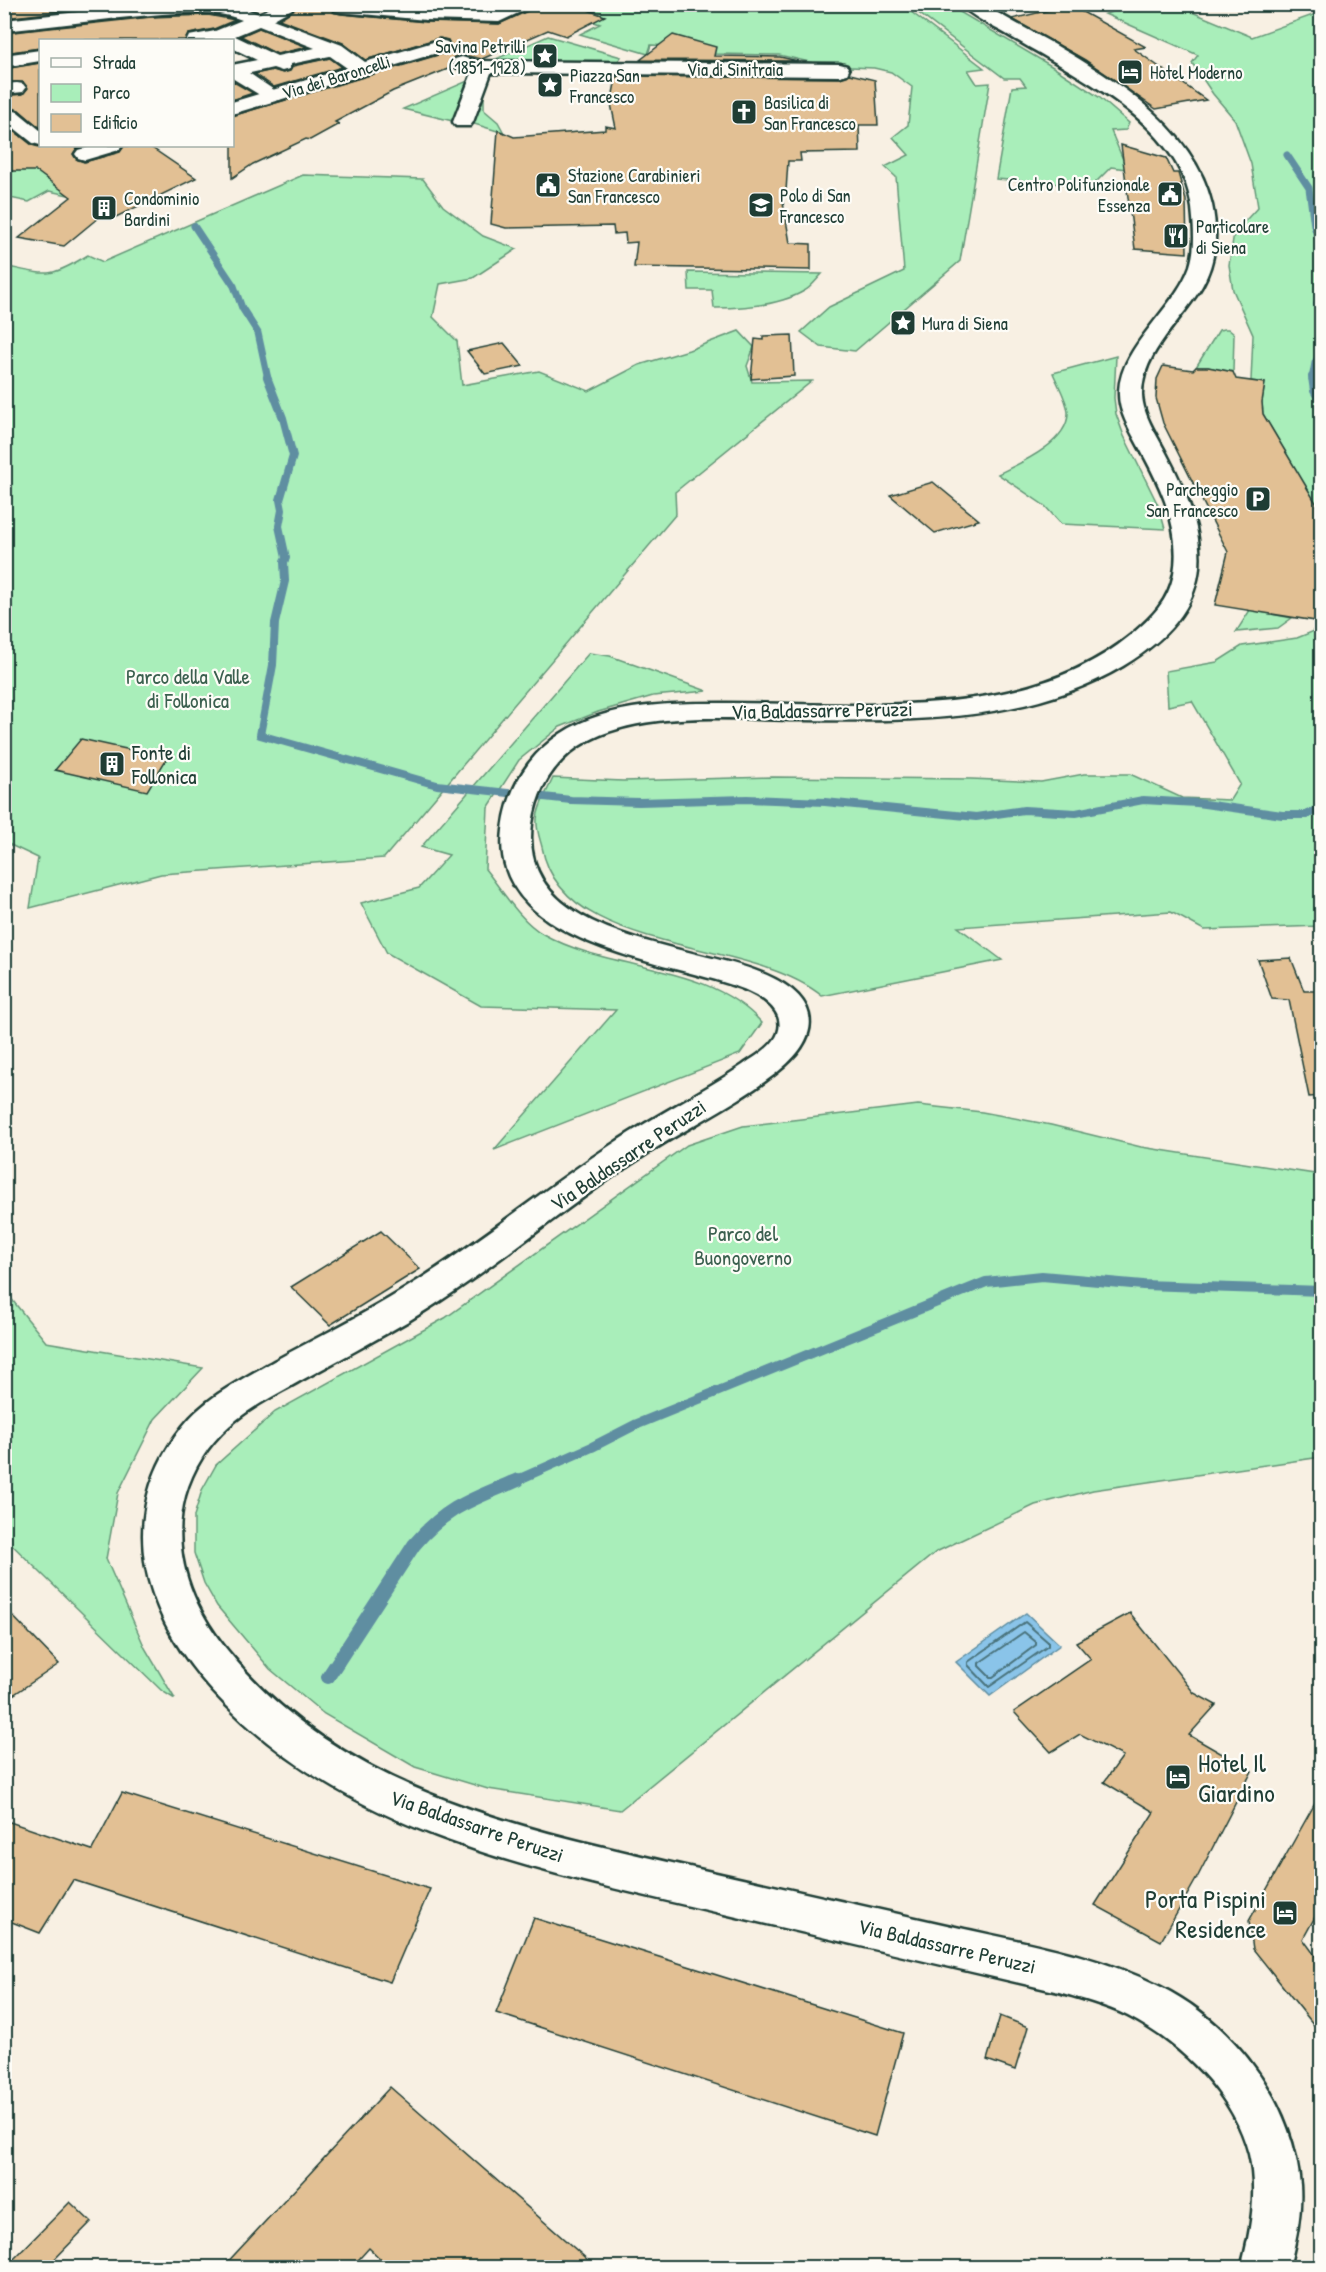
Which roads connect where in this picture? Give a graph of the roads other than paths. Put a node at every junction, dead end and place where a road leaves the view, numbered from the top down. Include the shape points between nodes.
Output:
1 (293, 4) edge
2 (523, 4) edge
3 (968, 4) edge
4 (335, 6) edge
5 (161, 7) edge
6 (443, 9) edge
7 (259, 20) junction
8 (4, 26) edge
9 (234, 42) edge
10 (234, 43) edge
11 (440, 46) junction
12 (335, 49) junction
13 (39, 56) edge
14 (4, 61) edge
15 (278, 62) junction
16 (484, 67) junction
17 (362, 69) junction
18 (840, 70) dead end
19 (234, 71) edge
20 (234, 72) edge
21 (311, 82) junction
22 (274, 96) junction
23 (234, 107) edge
24 (31, 112) dead end
25 (464, 122) dead end
26 (39, 138) edge
27 (106, 147) edge
28 (66, 154) edge
29 (1266, 2268) edge

1 - 7 street
2 - 6 street via 499,17
3 - 29 street, Via Baldassarre Peruzzi via 1134,105 1168,138 1196,181 1204,218 1200,269 1142,357 1131,396 1137,418 1186,525 1188,570 1180,594 1160,623 1126,651 1076,681 1022,698 923,709 716,711 637,717 610,723 559,747 535,772 518,815 515,840 528,884 554,911 591,934 760,984 791,1008 795,1031 792,1040 750,1076 604,1165 420,1297 250,1393 206,1425 186,1451 170,1482 162,1514 160,1547 180,1611 226,1678 280,1732 336,1769 394,1799 469,1828 590,1864 1059,1971 1154,2006 1206,2047 1229,2072 1257,2114 1273,2159 1276,2181 1274,2233
4 - 6 street
4 - 11 street
5 - 7 street via 219,8
5 - 8 street
7 - 9 street
7 - 12 street
10 - 15 street
11 - 16 street via 469,66
11 - 17 street, Via dei Baroncelli
12 - 15 street
12 - 17 street
13 - 14 street
15 - 19 street
15 - 21 street
16 - 18 street, Via di Sinitraia
16 - 25 street
17 - 21 street, Via dei Baroncelli
20 - 22 street
21 - 22 street, Via dei Baroncelli
22 - 23 street, Via dei Baroncelli
24 - 26 street via 11,116
27 - 28 street

